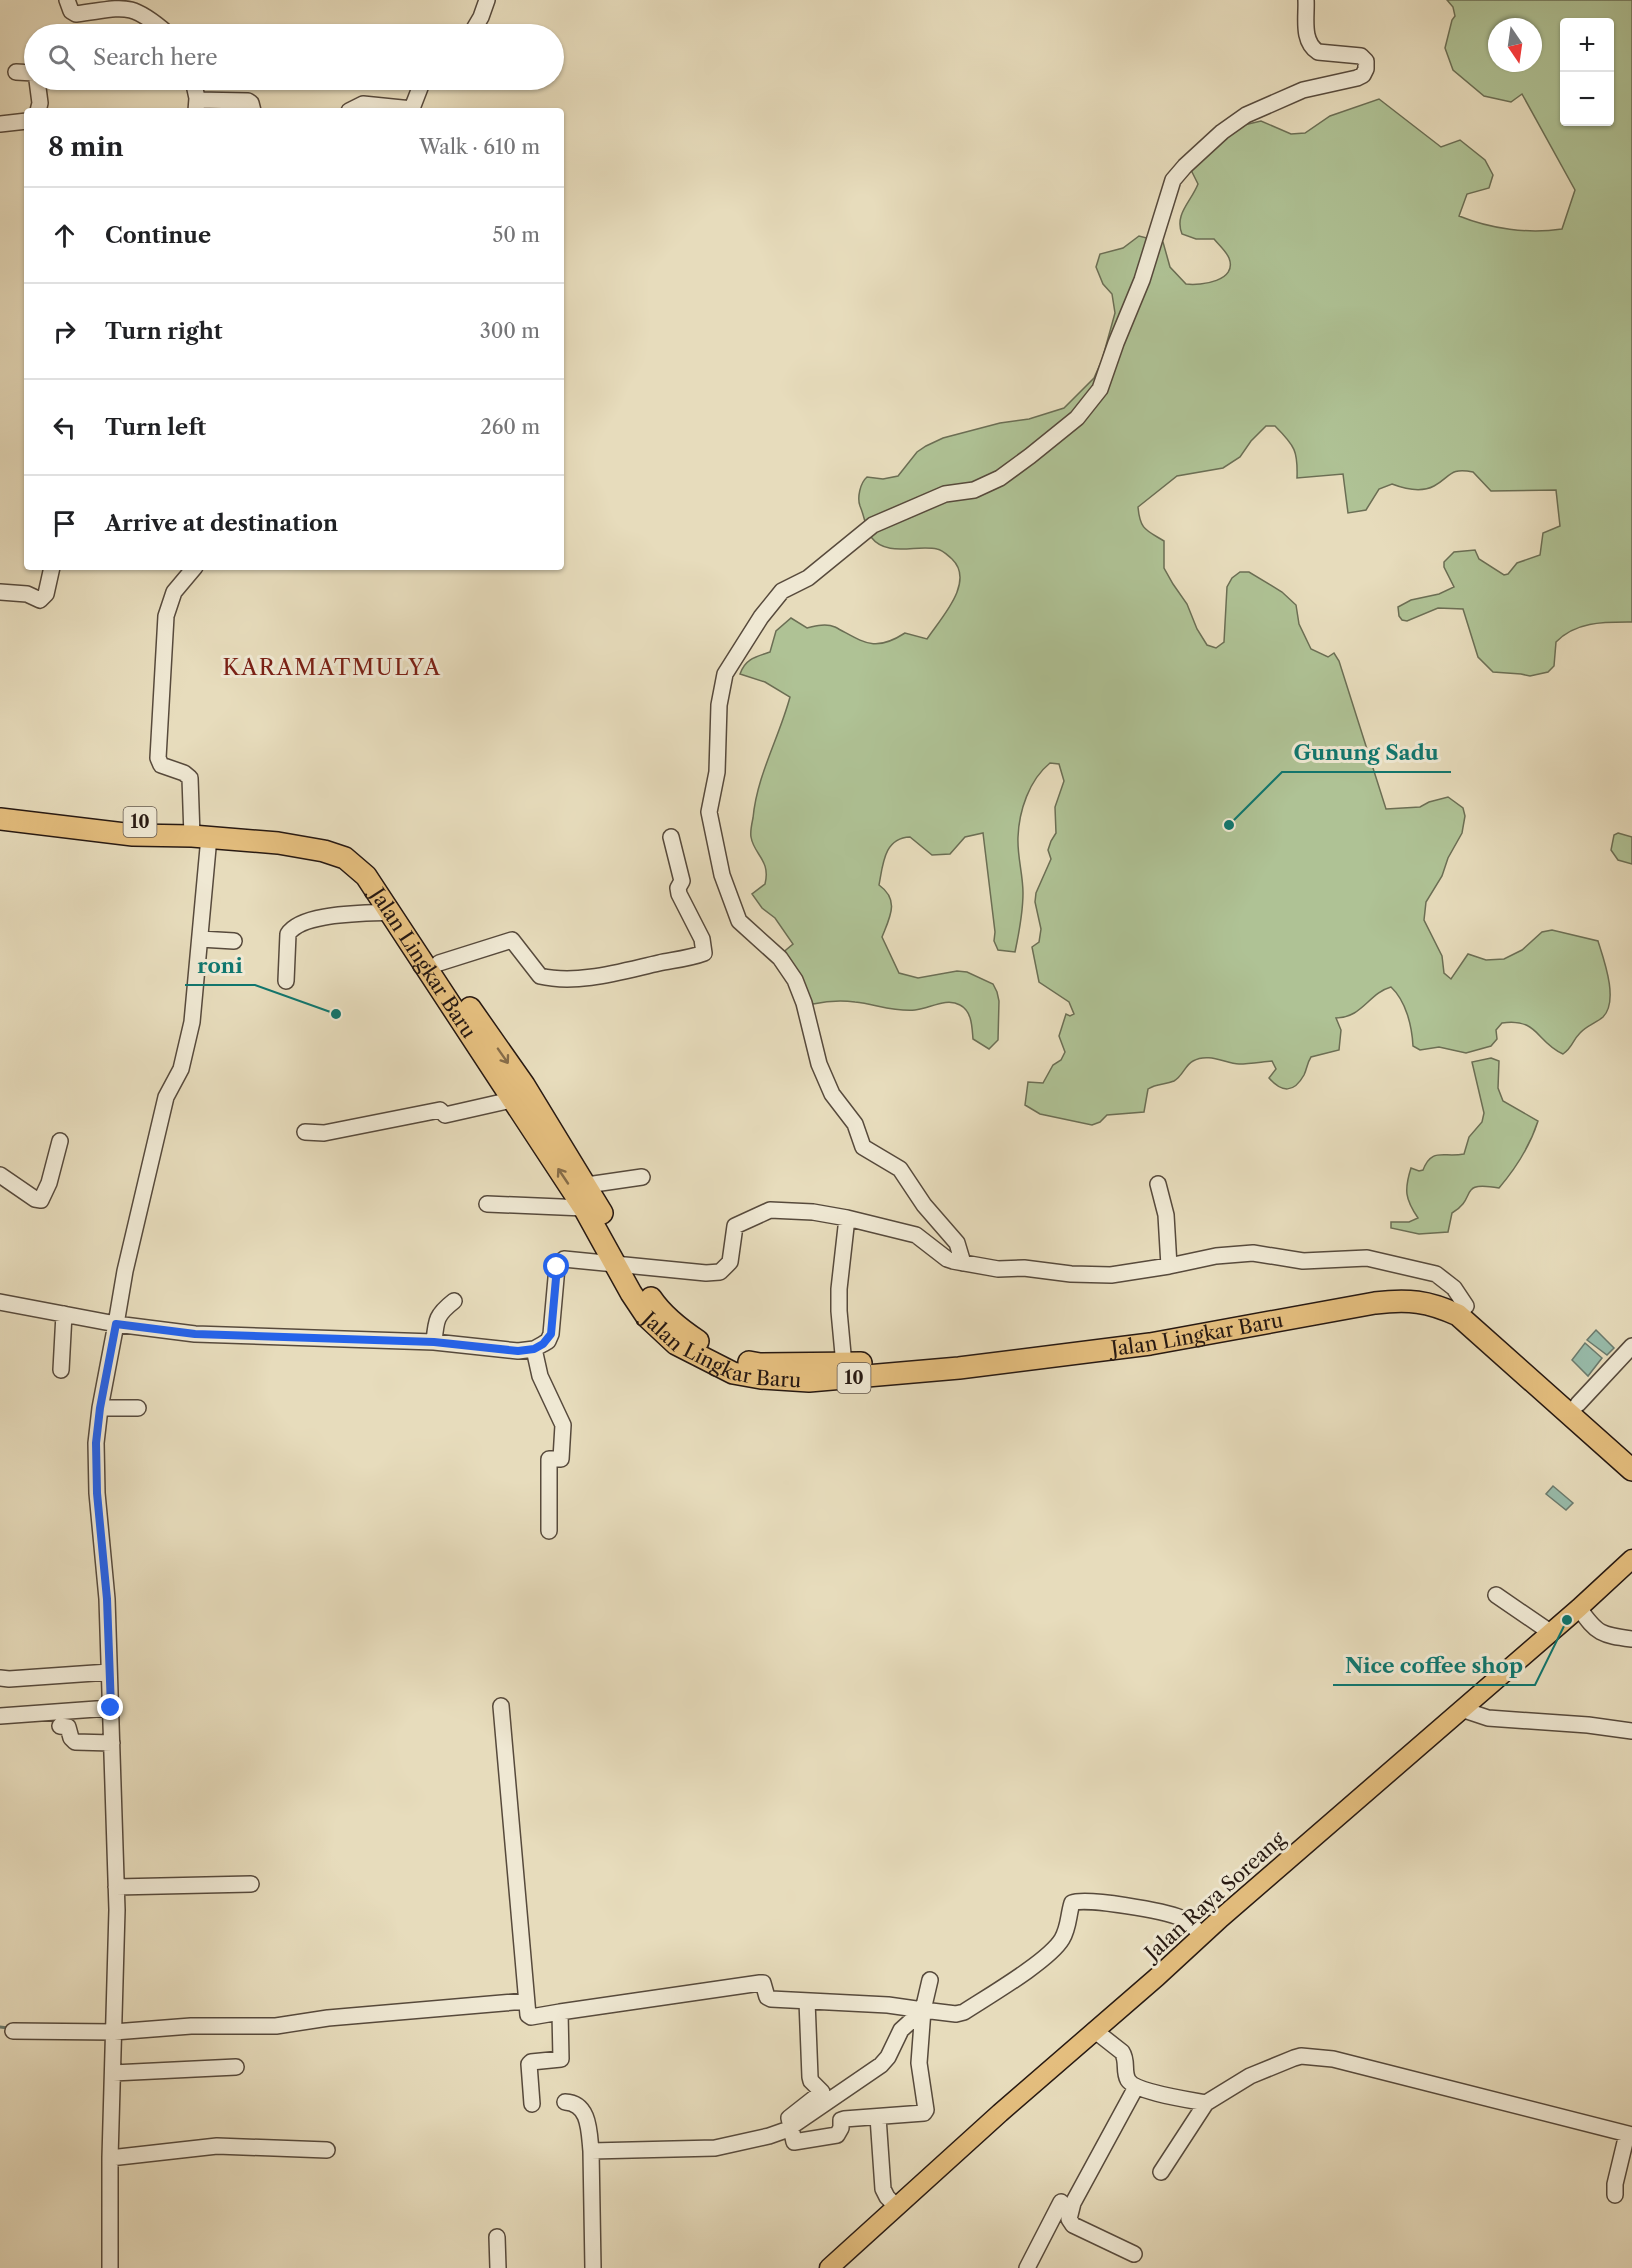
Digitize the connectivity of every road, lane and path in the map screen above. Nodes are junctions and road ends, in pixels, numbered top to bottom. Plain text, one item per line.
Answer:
1 (67, 0) edge
2 (487, 0) edge
3 (1306, 0) edge
4 (157, 24) edge
5 (477, 24) edge
6 (16, 72) dead end
7 (24, 72) edge
8 (38, 90) edge
9 (195, 90) edge
10 (419, 90) edge
11 (197, 106) edge
12 (39, 108) edge
13 (252, 108) edge
14 (355, 108) edge
15 (396, 108) edge
16 (413, 108) edge
17 (24, 123) edge
18 (0, 124) edge
19 (51, 570) edge
20 (192, 570) edge
21 (0, 592) edge
22 (0, 806) edge
23 (0, 819) edge
24 (197, 832) junction
25 (670, 837) dead end
26 (390, 912) junction
27 (200, 939) junction
28 (234, 941) dead end
29 (439, 963) junction
30 (286, 981) dead end
31 (511, 1100) junction
32 (305, 1132) dead end
33 (60, 1141) dead end
34 (0, 1176) edge
35 (642, 1177) dead end
36 (1158, 1184) dead end
37 (586, 1185) junction
38 (487, 1204) dead end
39 (584, 1208) junction
40 (847, 1218) junction
41 (963, 1263) junction
42 (624, 1265) junction
43 (1169, 1266) junction
44 (454, 1301) dead end
45 (0, 1302) edge
46 (1466, 1306) junction
47 (63, 1314) junction
48 (116, 1324) junction
49 (434, 1342) junction
50 (1632, 1346) edge
51 (534, 1349) junction
52 (844, 1365) junction
53 (61, 1370) dead end
54 (1578, 1404) junction
55 (100, 1408) junction
56 (138, 1408) dead end
57 (1632, 1451) edge
58 (1632, 1470) edge
59 (549, 1531) dead end
60 (1632, 1559) edge
61 (1496, 1595) dead end
62 (1580, 1608) junction
63 (1550, 1632) junction
64 (1632, 1639) edge
65 (109, 1672) junction
66 (0, 1678) edge
67 (501, 1706) dead end
68 (111, 1708) junction
69 (1461, 1709) junction
70 (0, 1716) edge
71 (60, 1726) dead end
72 (1632, 1731) edge
73 (112, 1743) junction
74 (251, 1884) dead end
75 (116, 1887) junction
76 (1203, 1935) junction
77 (930, 1980) dead end
78 (526, 2001) junction
79 (807, 2001) junction
80 (560, 2012) junction
81 (923, 2015) junction
82 (1094, 2030) junction
83 (13, 2031) dead end
84 (114, 2032) junction
85 (236, 2067) dead end
86 (113, 2073) junction
87 (1136, 2087) junction
88 (565, 2102) dead end
89 (1206, 2103) junction
90 (532, 2104) dead end
91 (878, 2117) junction
92 (790, 2124) junction
93 (1629, 2134) edge
94 (327, 2150) dead end
95 (591, 2151) junction
96 (110, 2158) junction
97 (1161, 2172) dead end
98 (1616, 2195) dead end
99 (1061, 2202) dead end
100 (896, 2206) junction
101 (497, 2236) dead end
102 (1134, 2254) dead end
103 (832, 2267) edge
104 (110, 2268) edge
105 (498, 2268) edge
106 (593, 2268) edge
107 (1027, 2268) edge

1 - 4 street
2 - 5 street
3 - 41 street
6 - 7 street
8 - 12 street
9 - 11 street
10 - 16 street
11 - 13 street
14 - 15 street
17 - 18 street
19 - 21 street
20 - 24 street
22 - 24 highway, Jalan Lingkar Baru / 10
23 - 24 highway, Jalan Lingkar Baru / 10
24 - 26 highway, Jalan Lingkar Baru / 10
24 - 27 street
24 - 29 highway, Jalan Lingkar Baru / 10
25 - 29 street
26 - 30 street
26 - 31 highway, Jalan Lingkar Baru / 10
27 - 28 street
27 - 48 street
29 -> 37 highway, Jalan Lingkar Baru / 10
31 - 32 street
39 -> 31 highway, Jalan Lingkar Baru / 10
33 - 34 street
35 - 37 street
36 - 43 street
37 - 42 highway, Jalan Lingkar Baru / 10
38 - 39 street
39 - 42 highway, Jalan Lingkar Baru / 10
40 - 41 street
40 - 42 street
40 - 52 street
41 - 43 street
42 - 51 street
42 - 52 highway, Jalan Lingkar Baru / 10
42 - 58 highway, Jalan Lingkar Baru / 10
43 - 46 street
44 - 49 street
45 - 47 street
46 - 52 highway, Jalan Lingkar Baru / 10
46 - 54 highway, Jalan Lingkar Baru / 10
47 - 48 street
47 - 53 street
48 - 49 street
48 - 55 street
49 - 51 street
50 - 54 street
51 - 59 street
54 - 57 highway, Jalan Lingkar Baru / 10
55 - 56 street
55 - 65 street
60 - 62 main road, Jalan Raya Soreang
61 - 63 street
62 - 63 main road, Jalan Raya Soreang
62 - 64 street
63 - 69 main road, Jalan Raya Soreang
65 - 66 street
65 - 68 street
67 - 78 street
68 - 70 street
68 - 73 street
69 - 72 street
69 - 76 main road, Jalan Raya Soreang
71 - 73 street
73 - 75 street
74 - 75 street
75 - 84 street
76 - 81 street
76 - 82 main road, Jalan Raya Soreang
77 - 81 street
78 - 80 street
78 - 84 street
79 - 80 street
79 - 81 street
79 - 92 street
80 - 90 street
81 - 91 street
81 - 92 street
82 - 87 street
82 - 100 main road, Jalan Raya Soreang
83 - 84 street
84 - 86 street
85 - 86 street
86 - 96 street
87 - 89 street
87 - 102 street
88 - 95 street
89 - 93 street
89 - 97 street
91 - 92 street
91 - 100 street
92 - 95 street
93 - 98 street
94 - 96 street
95 - 106 street
96 - 104 street
99 - 107 street
100 - 103 main road, Jalan Raya Soreang
101 - 105 street

